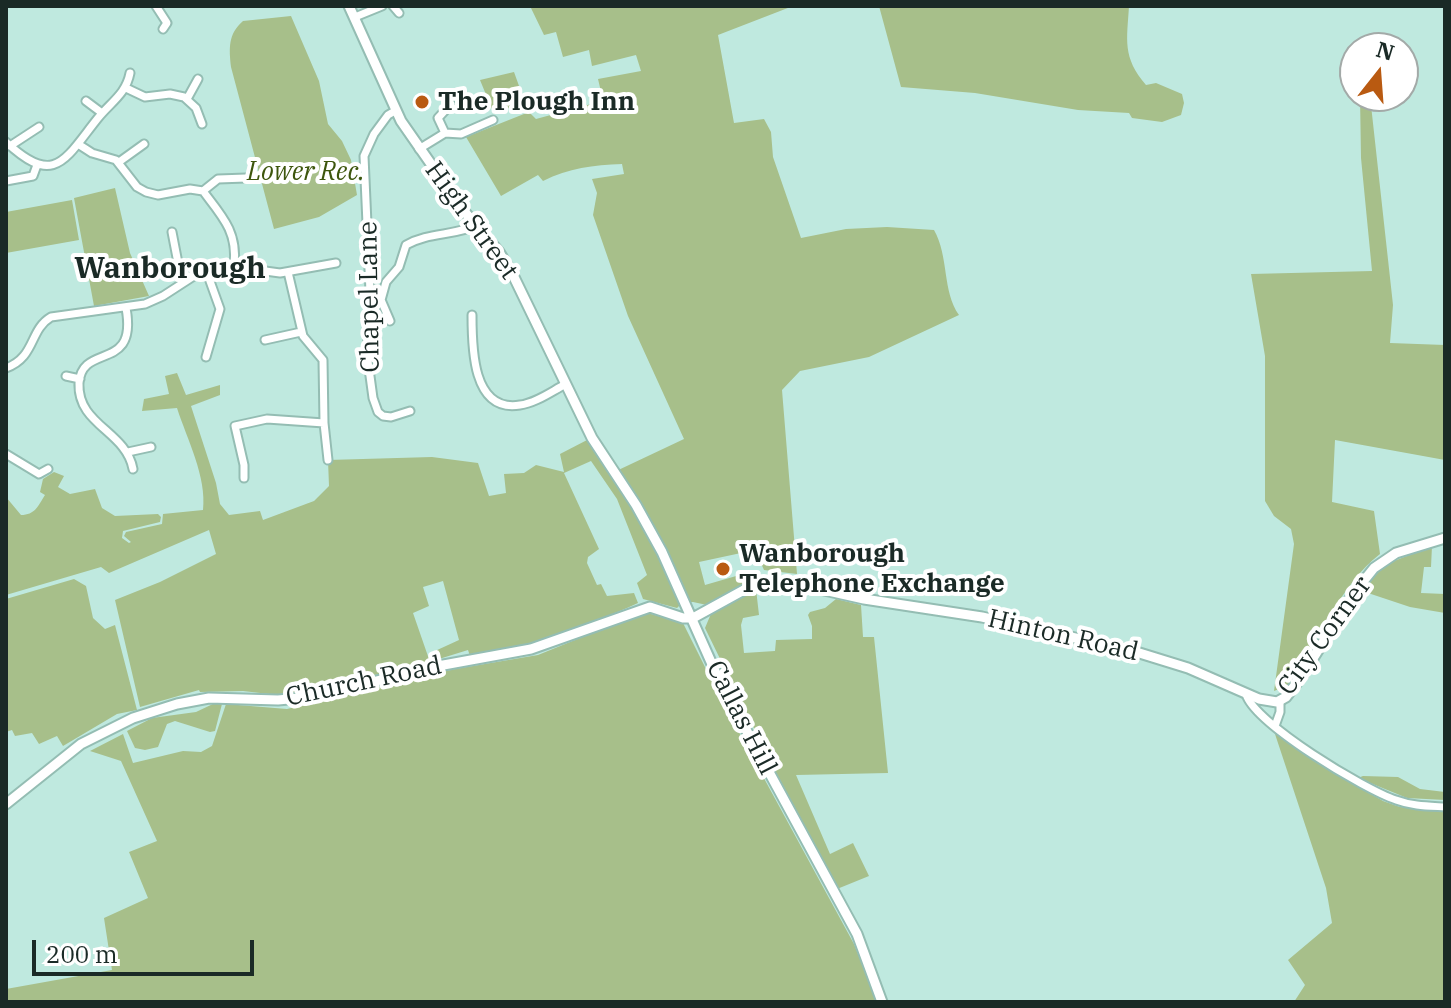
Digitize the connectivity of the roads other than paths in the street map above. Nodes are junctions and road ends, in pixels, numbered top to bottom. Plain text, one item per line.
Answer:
1 (156, 6) edge
2 (349, 6) edge
3 (382, 6) edge
4 (393, 6) edge
5 (399, 13) dead end
6 (355, 17) junction
7 (163, 29) dead end
8 (130, 73) dead end
9 (198, 79) dead end
10 (126, 88) junction
11 (187, 99) junction
12 (86, 101) dead end
13 (451, 104) dead end
14 (395, 111) junction
15 (102, 113) junction
16 (493, 120) dead end
17 (202, 124) dead end
18 (39, 127) dead end
19 (445, 133) junction
20 (8, 144) edge
21 (78, 144) junction
22 (144, 144) dead end
23 (419, 149) junction
24 (119, 162) junction
25 (37, 165) junction
26 (246, 178) dead end
27 (6, 181) edge
28 (203, 191) junction
29 (477, 225) junction
30 (170, 238) dead end
31 (325, 255) dead end
32 (234, 265) junction
33 (206, 270) junction
34 (288, 272) junction
35 (187, 280) junction
36 (126, 308) junction
37 (472, 315) dead end
38 (390, 321) dead end
39 (301, 332) junction
40 (265, 340) dead end
41 (206, 357) dead end
42 (6, 368) edge
43 (66, 376) dead end
44 (80, 382) junction
45 (566, 384) junction
46 (410, 411) dead end
47 (324, 423) junction
48 (592, 438) joint
49 (151, 447) dead end
50 (128, 452) junction
51 (6, 454) edge
52 (328, 460) dead end
53 (48, 469) dead end
54 (133, 469) dead end
55 (39, 474) junction
56 (244, 478) dead end
57 (36, 485) dead end
58 (1445, 538) edge
59 (686, 602) junction
60 (709, 609) junction
61 (693, 618) junction
62 (1246, 694) junction
63 (1280, 701) junction
64 (1275, 726) junction
65 (6, 804) edge
66 (1445, 807) edge
67 (882, 1002) edge

1 - 7 street
2 - 6 street, High Street
3 - 6 street
4 - 5 street
6 - 14 street, High Street
8 - 10 street
9 - 11 street
10 - 11 street
10 - 15 street
11 - 17 street
12 - 15 street
13 - 19 street
14 - 23 street, High Street
14 - 46 street, Chapel Lane
15 - 21 street
16 - 19 street
18 - 20 street
19 - 23 street
20 - 25 street
21 - 24 street
21 - 25 street
22 - 24 street
23 - 29 street, High Street
24 - 28 street
25 - 27 street
26 - 28 street
28 - 32 street
29 - 38 street
29 - 45 street, High Street
30 - 35 street
31 - 34 street
32 - 33 street
32 - 34 street
33 - 35 street
33 - 41 street
34 - 39 street
35 - 36 street
36 - 42 street
36 - 44 street
37 - 45 street
39 - 40 street
39 - 47 street
43 - 44 street
44 - 50 street
45 - 48 street, High Street
47 - 52 street
47 - 56 street
48 - 59 street, Callas Hill
49 - 50 street
50 - 54 street
51 - 55 street
53 - 55 street
55 - 57 street
58 - 63 street, City Corner
59 - 60 street
59 - 61 street, Callas Hill
60 - 61 street, Hinton Road
60 - 62 street, Hinton Road
61 - 65 street, Church Road
61 - 67 street, Callas Hill
62 - 63 street, City Corner
62 - 64 street
63 - 64 street
64 - 66 street

